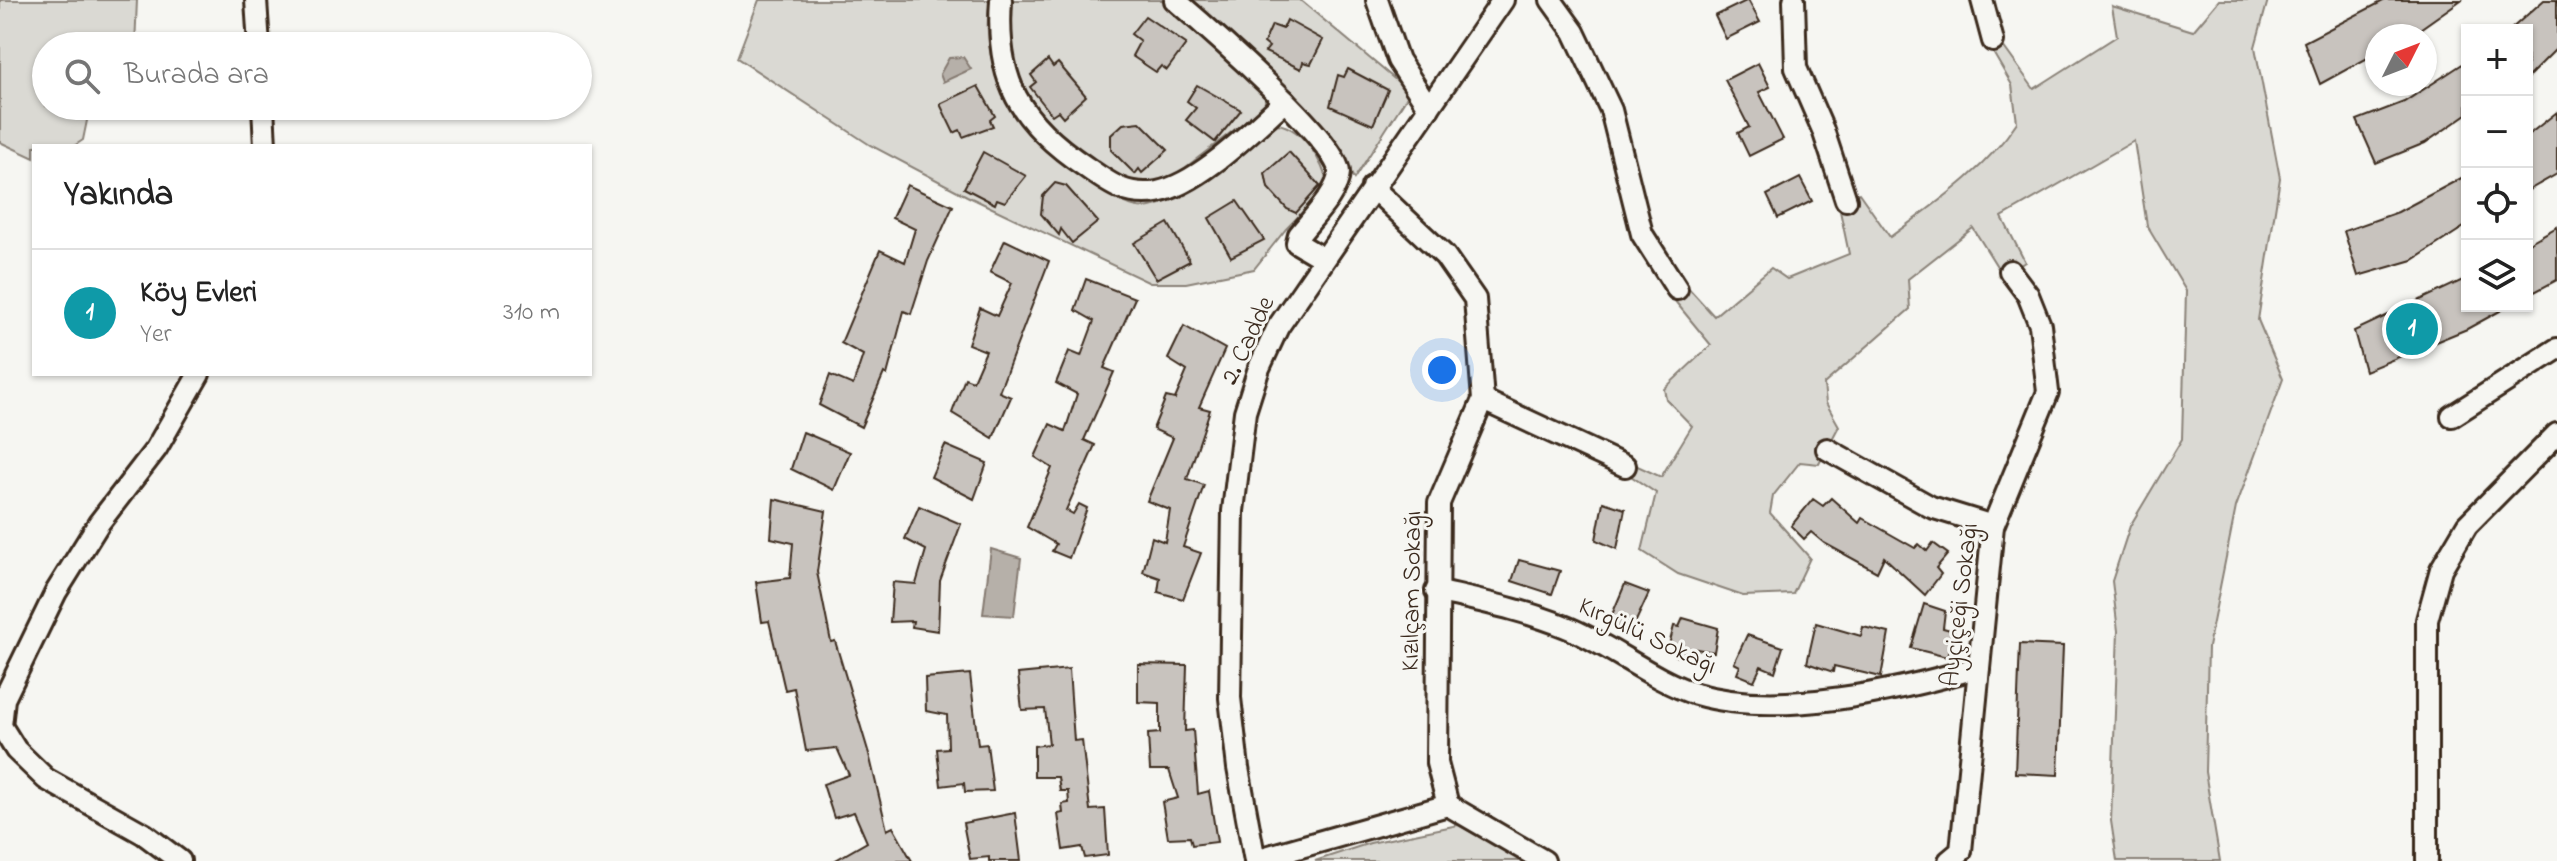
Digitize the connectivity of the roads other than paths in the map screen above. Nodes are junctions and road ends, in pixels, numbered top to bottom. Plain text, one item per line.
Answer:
1 (256, 0) edge
2 (1001, 0) edge
3 (1175, 0) edge
4 (1377, 0) edge
5 (1503, 0) edge
6 (1551, 0) edge
7 (1794, 0) edge
8 (1982, 0) edge
9 (258, 32) edge
10 (1993, 41) dead end
11 (1285, 101) junction
12 (1429, 108) junction
13 (264, 120) edge
14 (265, 144) edge
15 (1372, 187) junction
16 (1846, 200) dead end
17 (1324, 259) junction
18 (2010, 271) dead end
19 (1677, 289) dead end
20 (2557, 349) edge
21 (198, 376) edge
22 (1483, 400) junction
23 (2452, 416) dead end
24 (2557, 434) edge
25 (1827, 449) dead end
26 (1625, 466) dead end
27 (1993, 526) junction
28 (1436, 591) junction
29 (1979, 667) junction
30 (1448, 805) junction
31 (1255, 860) edge
32 (180, 861) edge
33 (1544, 861) edge
34 (1949, 861) edge
35 (2427, 861) edge

1 - 9 street
2 - 11 street
3 - 11 street
4 - 12 street
5 - 12 street, 2. Cadde
6 - 19 street
7 - 16 street
8 - 10 street
11 - 17 street
12 - 15 street, 2. Cadde
13 - 14 street
15 - 17 street, 2. Cadde
15 - 22 street, Kızılçam Sokağı
17 - 31 street, 2. Cadde
18 - 27 street, Ayçiçeği Sokağı
20 - 23 street
21 - 32 street
22 - 26 street
22 - 28 street, Kızılçam Sokağı
24 - 35 street
25 - 27 street
27 - 29 street, Ayçiçeği Sokağı
28 - 29 street, Kırgülü Sokağı
28 - 30 street, Kızılçam Sokağı
29 - 34 street, Ayçiçeği Sokağı
30 - 31 street
30 - 33 street

